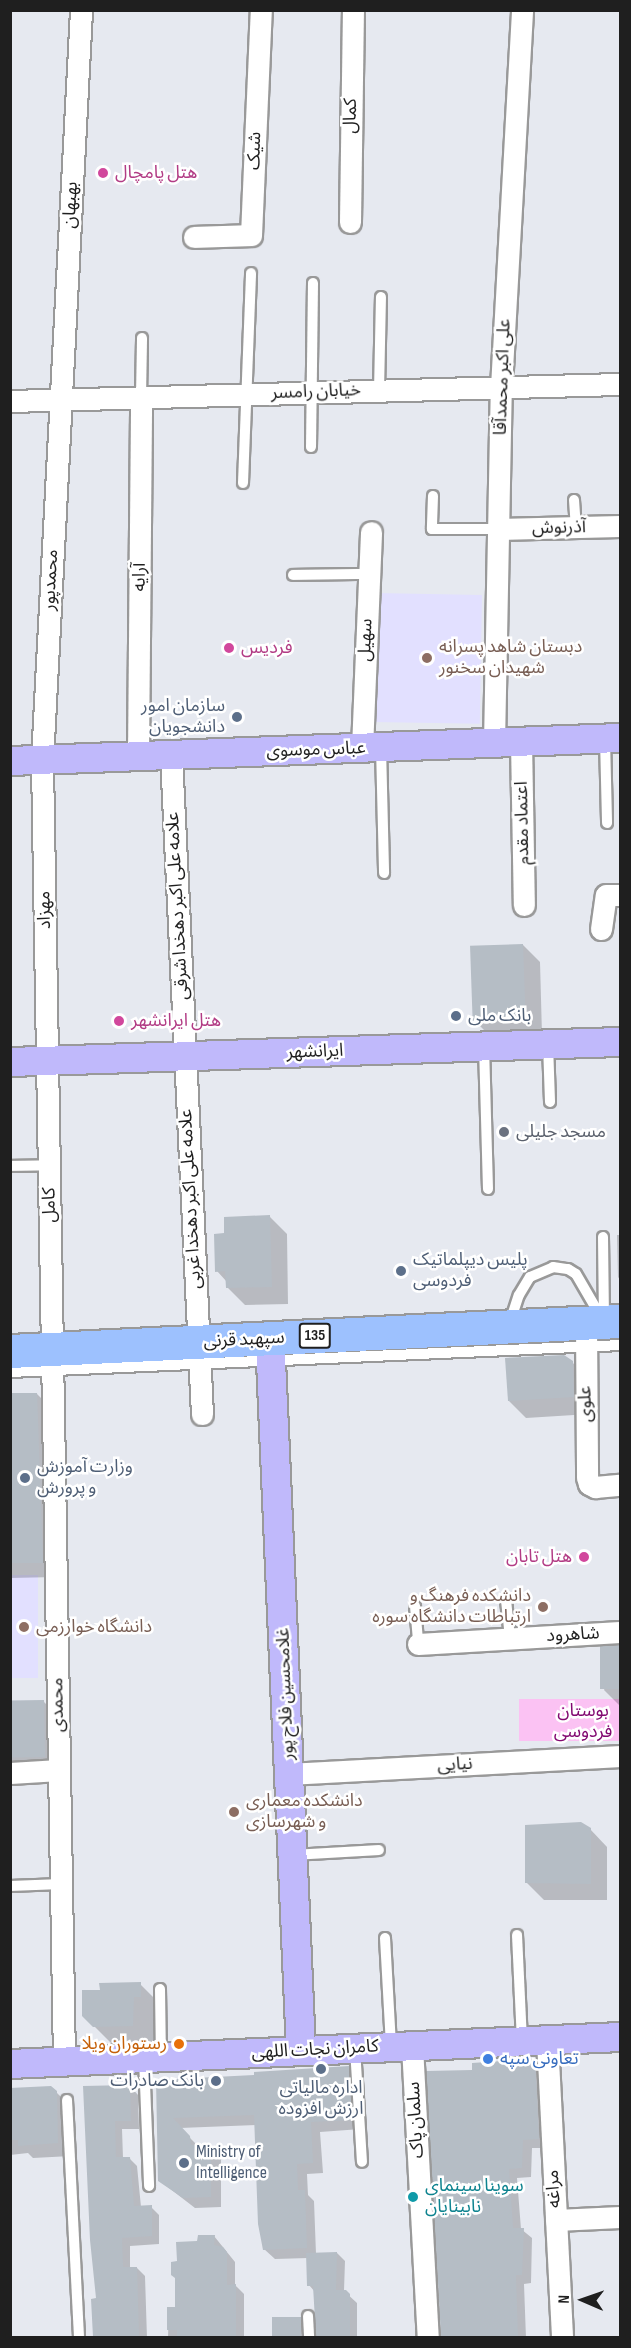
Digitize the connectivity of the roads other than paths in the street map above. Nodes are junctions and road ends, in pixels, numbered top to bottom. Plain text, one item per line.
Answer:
1 (81, 10) edge
2 (261, 10) edge
3 (353, 10) edge
4 (522, 10) edge
5 (350, 222) dead end
6 (194, 237) dead end
7 (252, 273) dead end
8 (313, 283) dead end
9 (381, 297) dead end
10 (142, 338) dead end
11 (621, 384) edge
12 (501, 387) junction
13 (379, 391) junction
14 (311, 392) junction
15 (246, 394) junction
16 (141, 397) junction
17 (61, 399) junction
18 (10, 401) edge
19 (311, 447) dead end
20 (243, 483) dead end
21 (433, 496) dead end
22 (574, 500) dead end
23 (621, 526) edge
24 (576, 527) junction
25 (498, 529) junction
26 (371, 532) dead end
27 (369, 574) junction
28 (293, 575) dead end
29 (613, 739) edge
30 (508, 742) junction
31 (372, 748) junction
32 (171, 755) junction
33 (138, 756) junction
34 (42, 760) junction
35 (10, 761) edge
36 (607, 822) dead end
37 (384, 873) dead end
38 (621, 895) edge
39 (524, 905) dead end
40 (602, 929) dead end
41 (621, 1042) edge
42 (548, 1044) junction
43 (484, 1046) junction
44 (184, 1056) junction
45 (47, 1061) junction
46 (10, 1062) edge
47 (550, 1102) dead end
48 (49, 1165) junction
49 (10, 1166) edge
50 (489, 1189) dead end
51 (603, 1237) dead end
52 (509, 1327) junction
53 (603, 1332) edge
54 (271, 1349) junction
55 (10, 1351) edge
56 (198, 1353) junction
57 (52, 1360) junction
58 (10, 1372) edge
59 (202, 1414) dead end
60 (621, 1485) edge
61 (506, 1600) dead end
62 (415, 1606) dead end
63 (621, 1632) edge
64 (510, 1639) junction
65 (418, 1644) joint
66 (621, 1756) edge
67 (59, 1770) junction
68 (10, 1773) edge
69 (289, 1774) junction
70 (379, 1850) dead end
71 (293, 1855) junction
72 (61, 1884) junction
73 (10, 1886) edge
74 (517, 1935) dead end
75 (385, 1938) dead end
76 (160, 1989) dead end
77 (621, 2037) edge
78 (535, 2040) junction
79 (402, 2046) junction
80 (355, 2048) junction
81 (301, 2051) junction
82 (153, 2058) junction
83 (64, 2061) junction
84 (10, 2064) edge
85 (66, 2100) dead end
86 (362, 2162) dead end
87 (149, 2186) dead end
88 (621, 2217) edge
89 (556, 2220) junction
90 (308, 2316) dead end
91 (80, 2337) edge
92 (309, 2337) edge
93 (428, 2337) edge
94 (562, 2337) edge

1 - 17 street, بهبهان
2 - 6 street, شیک
3 - 5 street, کمال
4 - 12 street, علی اکبر محمدآقا
7 - 15 lane
8 - 14 lane
9 - 13 lane
10 - 16 lane
11 - 12 street, خیابان رامسر
12 - 13 street, خیابان رامسر
12 - 25 street, علی اکبر محمدآقا
13 - 14 street, خیابان رامسر
14 - 15 street, خیابان رامسر
14 - 19 lane
15 - 16 street, خیابان رامسر
15 - 20 lane
16 - 17 street, خیابان رامسر
16 - 33 street, آرایه
17 - 18 street, خیابان رامسر
17 - 34 street, محمدپور
21 - 25 lane
22 - 24 lane
23 - 24 street, آذرنوش
24 - 25 street, آذرنوش
25 - 30 street, علی اکبر محمدآقا
26 - 27 street, سهیل
27 - 28 lane
27 - 31 street, سهیل
29 - 30 street, عباس موسوی
29 - 36 lane
30 - 31 street, عباس موسوی
30 - 39 street, اعتماد مقدم
31 - 32 street, عباس موسوی
31 - 37 lane
32 - 33 street, عباس موسوی
32 - 44 street, علامه علی اکبر دهخدا شرقی
33 - 34 street, عباس موسوی
34 - 35 street, عباس موسوی
34 - 45 street, مهزاد
38 - 40 street
41 - 42 street, ایرانشهر
42 - 43 street, ایرانشهر
42 - 47 lane
43 - 44 street, ایرانشهر
43 - 50 lane
44 - 45 street, ایرانشهر
44 - 56 street, علامه علی اکبر دهخدا غربی
45 - 46 street, ایرانشهر
45 - 48 street, کامل
48 - 49 lane
48 - 57 street, کامل
51 - 53 lane
52 - 53 main road, سپهبد قرنی / 135
52 - 53 lane
52 - 54 main road, سپهبد قرنی / 135
53 - 54 lane
53 - 60 street, علوی
54 - 56 main road, سپهبد قرنی / 135
54 - 69 street, غلامحسین فلاح‌ پور
55 - 57 main road, سپهبد قرنی / 135
56 - 57 main road, سپهبد قرنی / 135
56 - 59 street, علامه علی اکبر دهخدا غربی
57 - 58 lane
57 - 67 street, محمدی
61 - 64 lane
62 - 65 lane
63 - 64 street, شاهرود
64 - 65 street, شاهرود
66 - 69 street, نیایی
67 - 68 street
67 - 72 street, محمدی
69 - 71 street, غلامحسین فلاح‌ پور
70 - 71 lane
71 - 81 street, غلامحسین فلاح‌ پور
72 - 73 lane
72 - 83 street, محمدی
74 - 78 lane
75 - 79 lane
76 - 82 lane
77 - 78 street, کامران نجات اللهی
78 - 79 street, کامران نجات اللهی
78 - 89 street, مراغه
79 - 80 street, کامران نجات اللهی
79 - 93 street, سلمان پاک
80 - 81 street, کامران نجات اللهی
80 - 86 lane
81 - 82 street, کامران نجات اللهی
82 - 83 street, کامران نجات اللهی
82 - 87 lane
83 - 84 street, کامران نجات اللهی
85 - 91 lane
88 - 89 street
89 - 94 street, مراغه
90 - 92 lane

